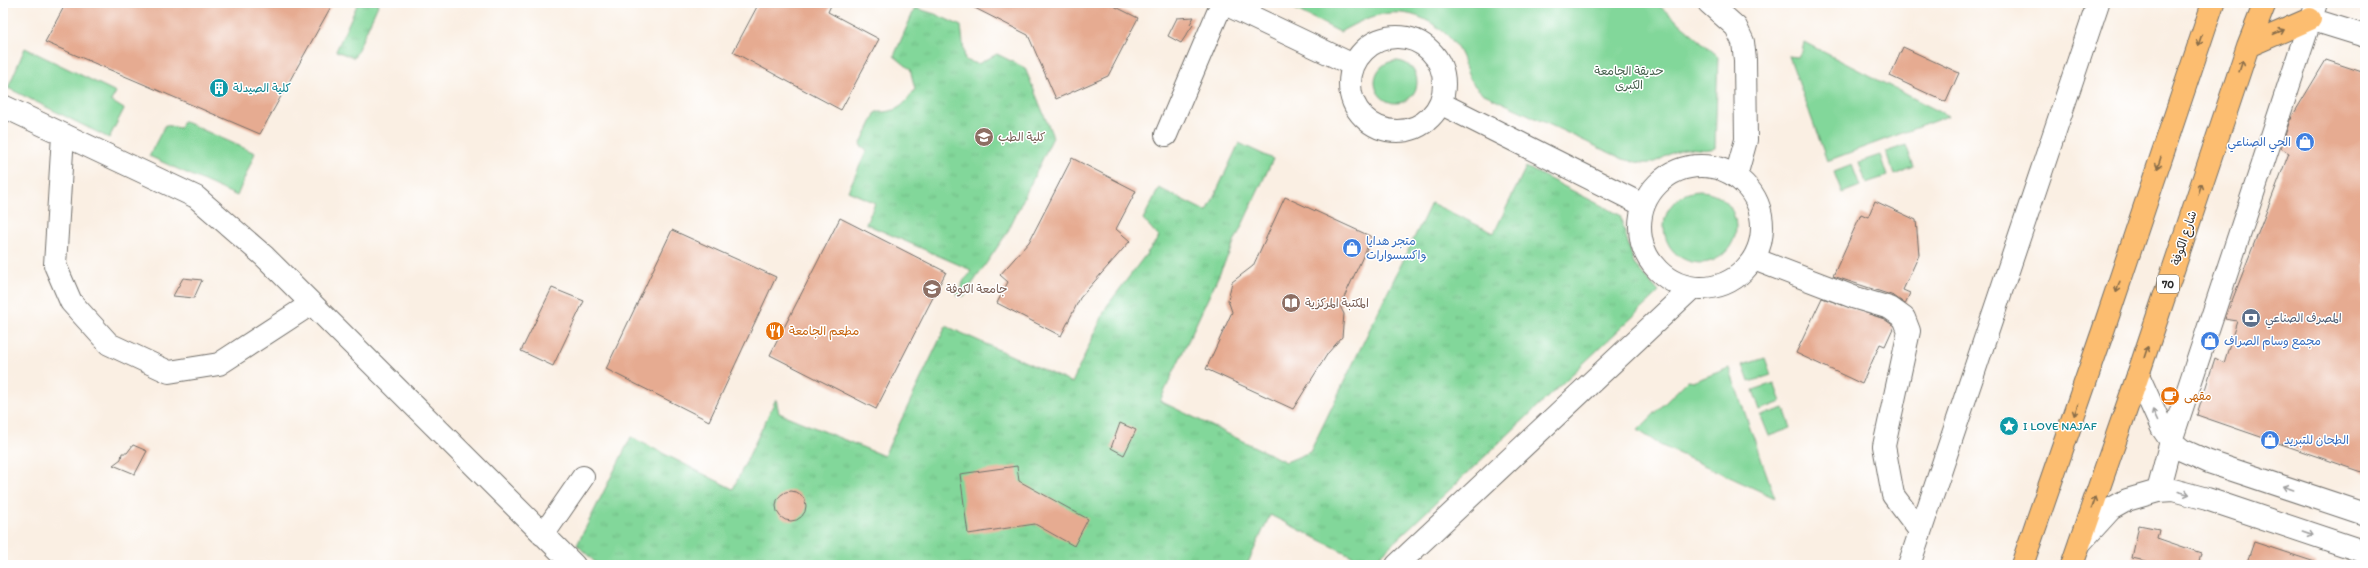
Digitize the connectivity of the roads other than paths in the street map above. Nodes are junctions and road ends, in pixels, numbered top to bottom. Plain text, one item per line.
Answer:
1 (1222, 3) edge
2 (1710, 3) edge
3 (2098, 3) edge
4 (2212, 3) edge
5 (2265, 3) edge
6 (2313, 11) edge
7 (2365, 36) edge
8 (2248, 46) junction
9 (1354, 65) junction
10 (1440, 103) junction
11 (3, 106) edge
12 (63, 135) junction
13 (1166, 135) dead end
14 (1736, 176) junction
15 (1643, 205) junction
16 (1754, 259) junction
17 (1692, 288) junction
18 (311, 304) junction
19 (2138, 375) junction
20 (2171, 440) junction
21 (583, 477) dead end
22 (2158, 492) junction
23 (2365, 514) edge
24 (1920, 531) junction
25 (543, 535) junction
26 (2080, 543) junction
27 (2365, 552) edge
28 (574, 565) edge
29 (1397, 565) edge
30 (1909, 565) edge
31 (2022, 565) edge
32 (2072, 565) edge

1 - 9 street
1 - 13 street
2 - 14 street
3 - 24 street
4 -> 31 highway
5 - 8 highway, شارع الكوفة / 70
6 - 7 street
8 -> 6 highway
6 - 20 street
19 -> 8 highway, شارع الكوفة / 70
9 - 10 street
9 - 10 street
10 - 15 street
11 - 12 street
12 - 18 street
12 - 18 street
14 - 15 street
14 - 16 street
15 - 17 street
16 - 17 street
16 - 24 street
17 - 29 street
18 - 25 street
20 -> 19 street
26 -> 19 highway, شارع الكوفة / 70
20 - 22 street
23 -> 20 street
21 - 25 street
22 - 26 street
22 -> 27 street
24 - 30 street
25 - 28 street
26 - 32 highway, شارع الكوفة / 70

